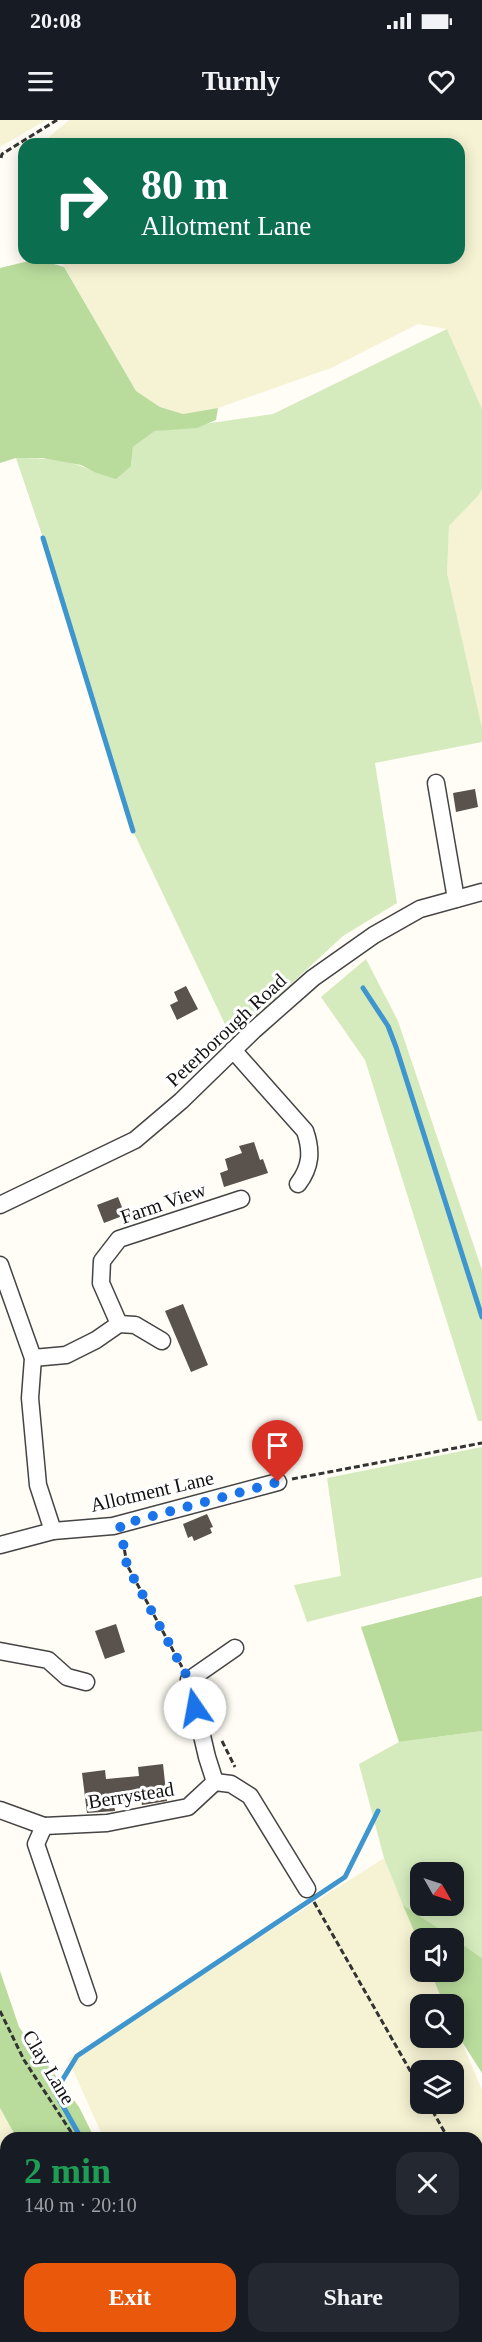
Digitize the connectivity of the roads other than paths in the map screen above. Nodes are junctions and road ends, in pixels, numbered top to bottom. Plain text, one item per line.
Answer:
1 (436, 783) dead end
2 (482, 892) edge
3 (456, 898) junction
4 (233, 1050) junction
5 (298, 1184) dead end
6 (241, 1199) dead end
7 (0, 1205) edge
8 (0, 1265) edge
9 (119, 1324) junction
10 (162, 1341) dead end
11 (33, 1358) junction
12 (278, 1482) road end
13 (53, 1531) junction
14 (0, 1545) edge
15 (235, 1648) dead end
16 (0, 1651) edge
17 (86, 1682) dead end
18 (215, 1782) junction
19 (0, 1810) edge
20 (44, 1826) junction
21 (307, 1889) dead end
22 (88, 1997) dead end

1 - 3 street
2 - 3 street, Peterborough Road
3 - 4 street, Peterborough Road
4 - 5 street
4 - 7 street, Peterborough Road
6 - 9 street, Farm View
8 - 11 street
9 - 10 street
9 - 11 street
11 - 13 street
12 - 13 street, Allotment Lane
13 - 14 street, Allotment Lane
15 - 18 street
16 - 17 street
18 - 20 street, Berrystead
18 - 21 street
19 - 20 street
20 - 22 street

